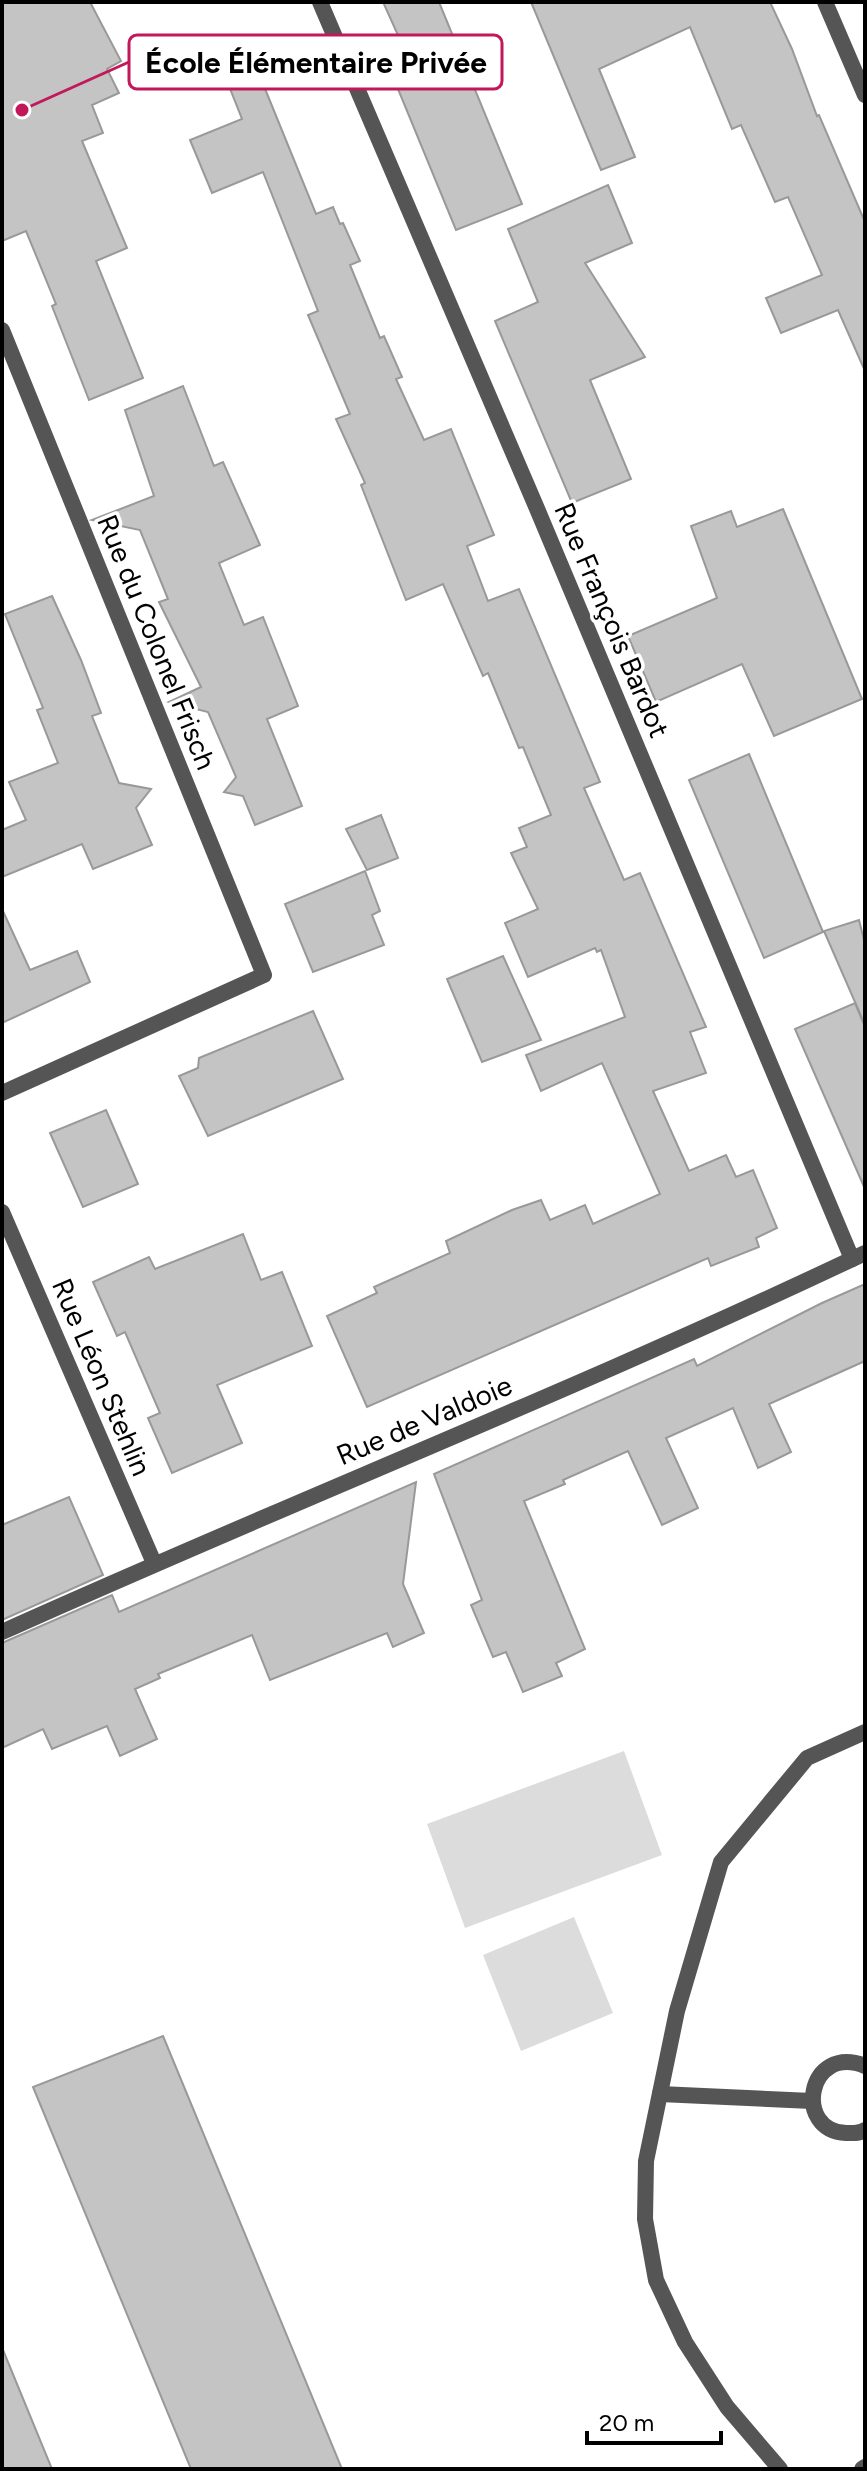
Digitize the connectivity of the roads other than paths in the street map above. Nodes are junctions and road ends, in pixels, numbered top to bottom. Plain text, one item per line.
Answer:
1 (320, 2) edge
2 (825, 2) edge
3 (865, 95) edge
4 (2, 330) edge
5 (2, 1093) edge
6 (2, 1212) edge
7 (858, 1256) edge
8 (154, 1563) junction
9 (2, 1632) edge
10 (865, 1732) edge
11 (865, 2066) edge
12 (660, 2094) junction
13 (812, 2101) junction
14 (865, 2130) edge
15 (780, 2469) edge

1 - 7 street, Rue François Bardot
2 - 3 street
4 - 5 street, Rue du Colonel Frisch
6 - 8 street, Rue Léon Stehlin
7 - 8 street, Rue de Valdoie
8 - 9 street, Rue de Valdoie
10 - 12 street
11 - 13 street
12 - 13 street
12 - 15 street
13 - 14 street

